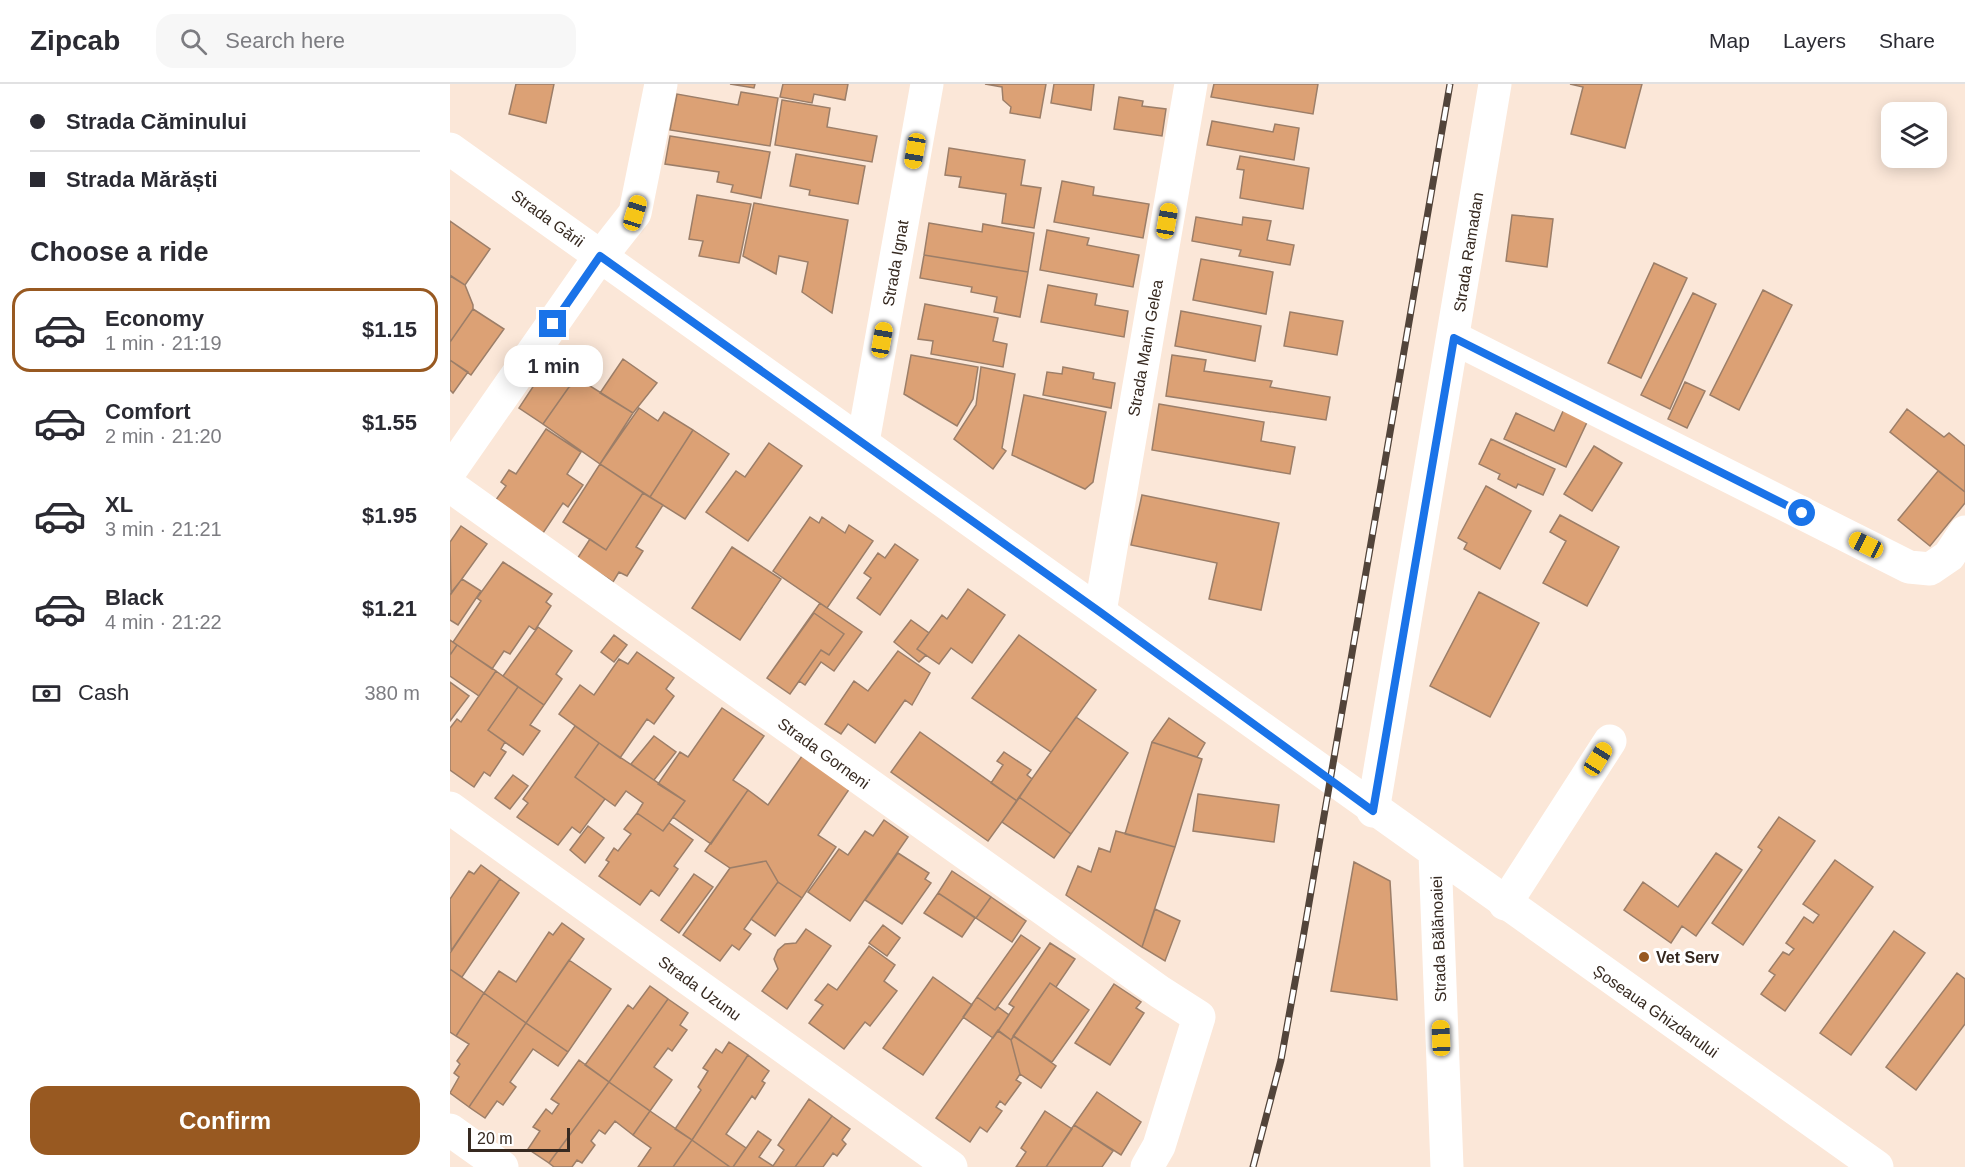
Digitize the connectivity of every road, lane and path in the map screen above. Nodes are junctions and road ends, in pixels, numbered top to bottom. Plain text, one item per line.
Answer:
1 (661, 84) edge
2 (927, 84) edge
3 (1191, 84) edge
4 (1495, 84) edge
5 (450, 148) edge
6 (600, 256) junction
7 (1454, 338) junction
8 (863, 442) junction
9 (450, 471) edge
10 (450, 486) edge
11 (1965, 532) edge
12 (1100, 612) junction
13 (1610, 741) dead end
14 (450, 808) edge
15 (1373, 811) junction
16 (1435, 854) junction
17 (1505, 904) junction
18 (450, 1130) edge
19 (502, 1167) edge
20 (951, 1167) edge
21 (1147, 1167) edge
22 (1447, 1167) edge
23 (1877, 1167) edge

1 - 6 street
2 - 8 street, Strada Ignat
3 - 12 street, Strada Marin Gelea
4 - 7 street, Strada Ramadan
5 - 6 street, Strada Gării
6 - 8 street, Strada Gării
6 - 9 street
7 - 11 street
7 - 15 street, Strada Ramadan
8 - 12 street, Strada Gării
10 - 21 street, Strada Gorneni
12 - 15 street, Strada Gării
13 - 17 street
14 - 20 street, Strada Uzunu
15 - 16 street, Strada Gării
16 - 17 street, Șoseaua Ghizdarului
16 - 22 street, Strada Bălănoaiei
17 - 23 street, Șoseaua Ghizdarului
18 - 19 street

